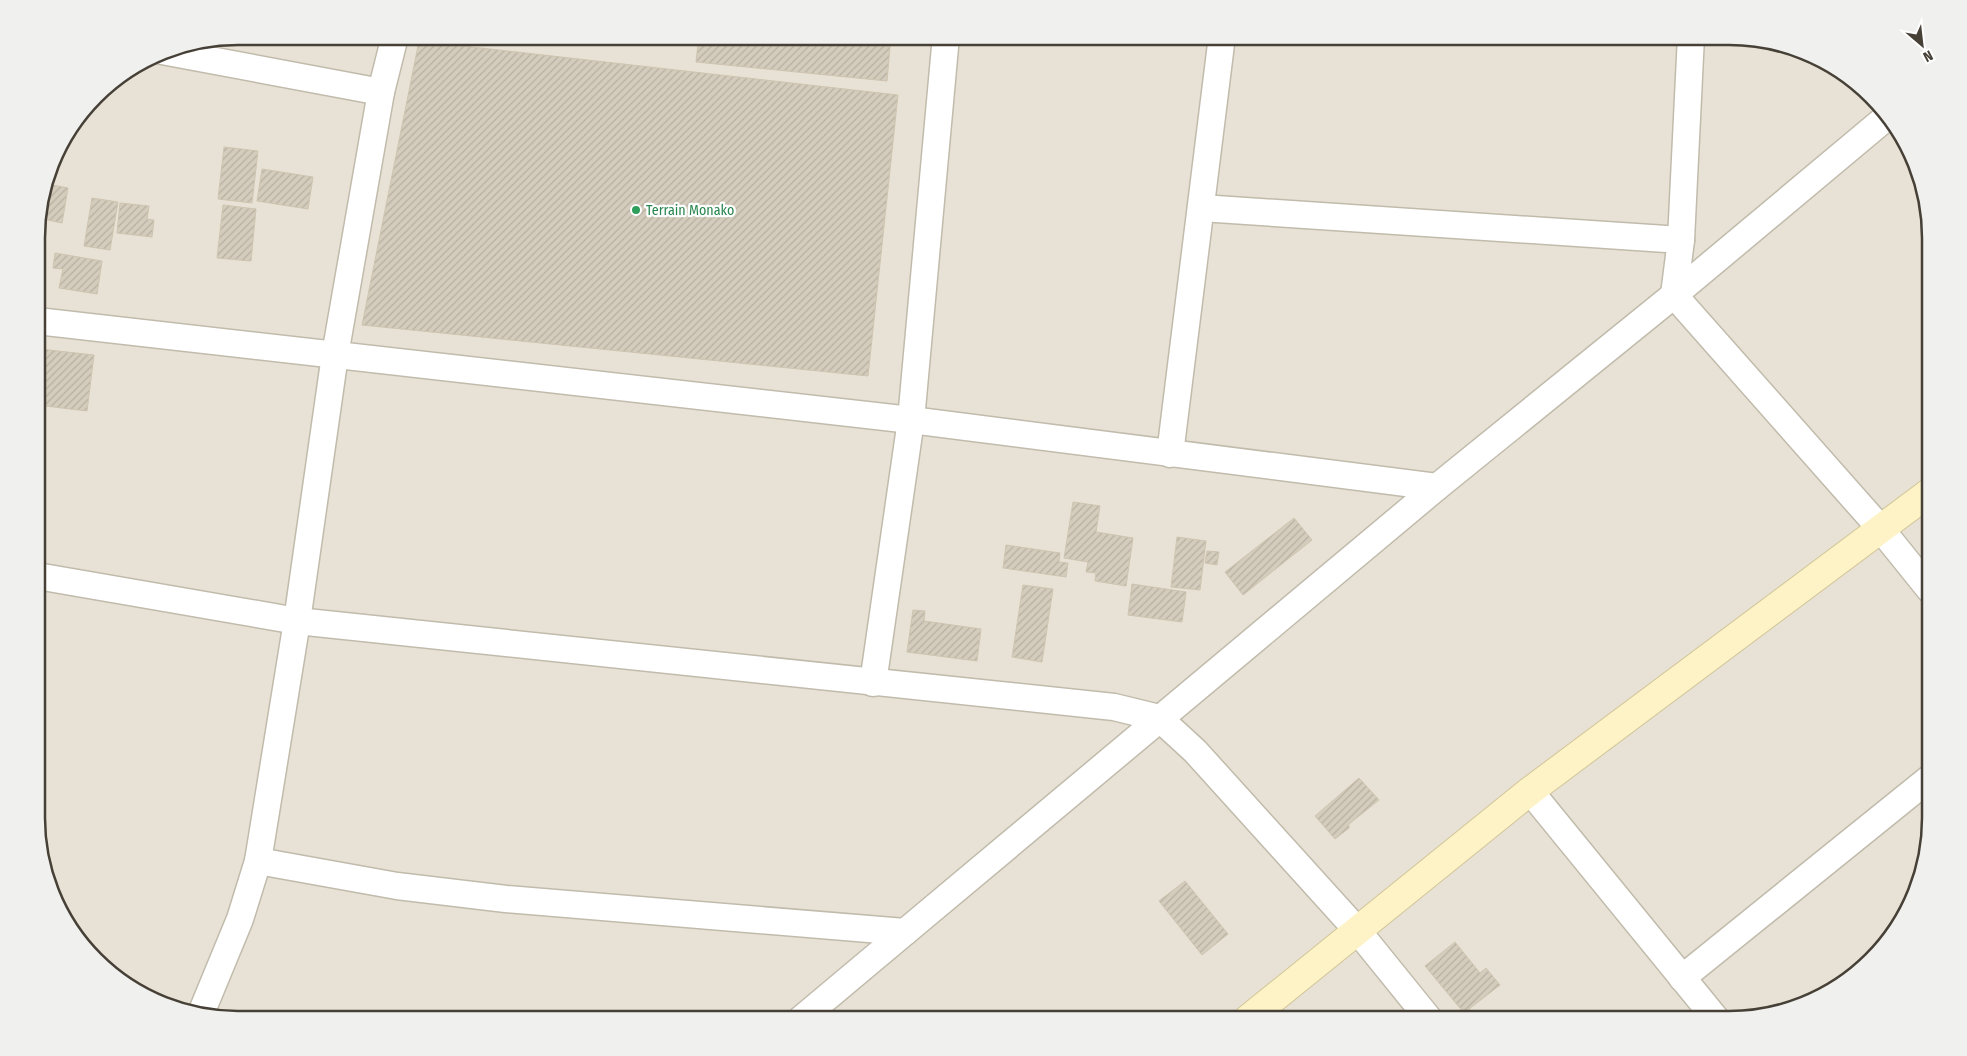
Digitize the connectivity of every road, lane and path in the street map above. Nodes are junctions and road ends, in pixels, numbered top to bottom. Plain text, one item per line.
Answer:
1 (393, 45) edge
2 (945, 45) edge
3 (1221, 45) edge
4 (1691, 45) edge
5 (181, 54) edge
6 (381, 92) junction
7 (1882, 121) edge
8 (1201, 208) junction
9 (1681, 240) junction
10 (1674, 295) junction
11 (45, 322) edge
12 (335, 355) junction
13 (910, 420) junction
14 (1170, 454) junction
15 (1437, 487) junction
16 (1922, 498) edge
17 (1880, 528) junction
18 (45, 577) edge
19 (1922, 580) edge
20 (297, 622) junction
21 (873, 683) junction
22 (1159, 718) junction
23 (1922, 784) edge
24 (1530, 792) junction
25 (258, 861) junction
26 (1357, 930) junction
27 (905, 932) junction
28 (1682, 978) junction
29 (203, 1007) edge
30 (811, 1011) edge
31 (1259, 1011) edge
32 (1423, 1011) edge
33 (1709, 1011) edge

1 - 6 street
2 - 13 street
3 - 8 street
4 - 9 street
5 - 6 street
6 - 12 street
7 - 10 street
8 - 9 street
8 - 14 street
9 - 10 street
10 - 15 street
10 - 17 street
11 - 12 street
12 - 13 street
12 - 20 street
13 - 14 street
13 - 21 street
14 - 15 street
15 - 22 street
16 - 17 street
17 - 19 street
17 - 24 street
18 - 20 street
20 - 21 street
20 - 25 street
21 - 22 street
22 - 26 street
22 - 27 street
23 - 28 street
24 - 26 street
24 - 28 street
25 - 27 street
25 - 29 street
26 - 31 street
26 - 32 street
27 - 30 street
28 - 33 street

